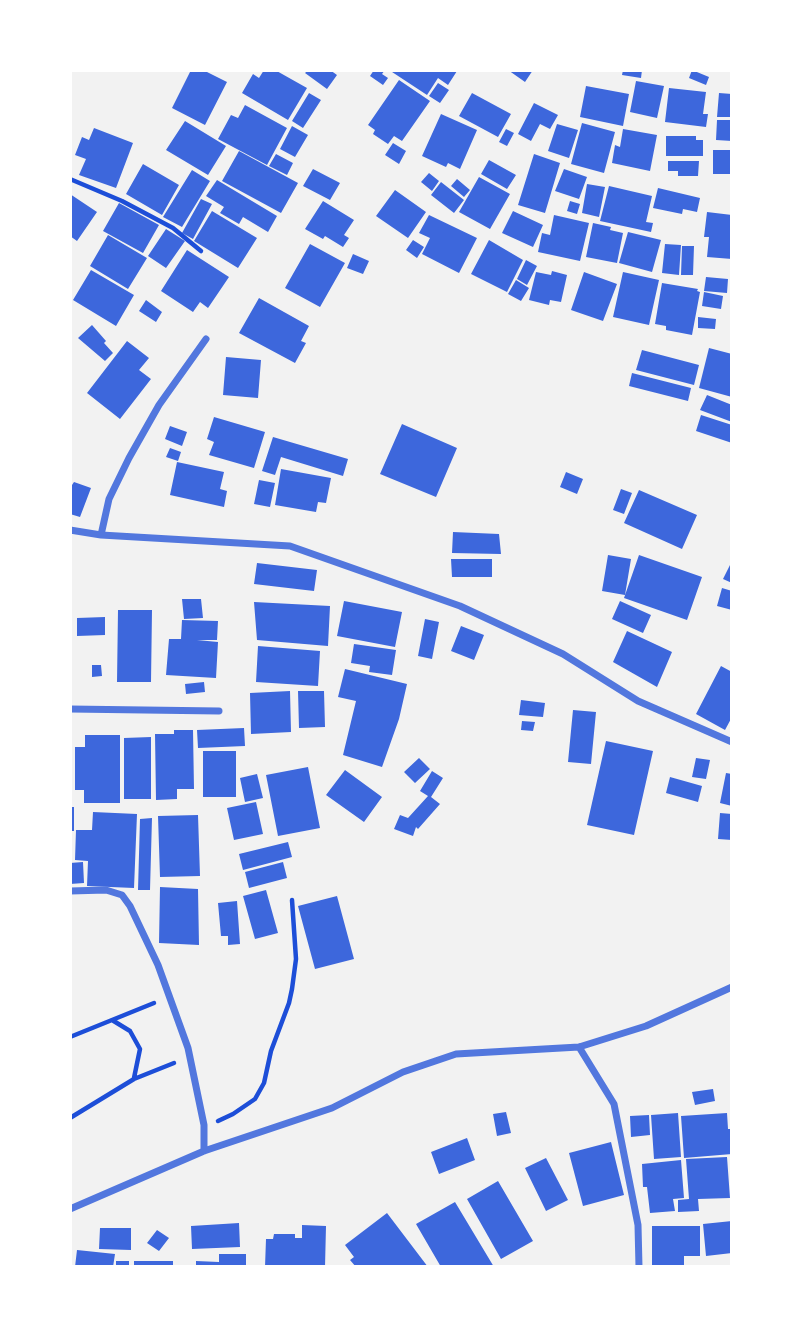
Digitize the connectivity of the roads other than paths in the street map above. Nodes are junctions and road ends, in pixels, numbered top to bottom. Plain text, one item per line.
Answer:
1 (206, 339) dead end
2 (70, 530) edge
3 (101, 535) junction
4 (70, 709) edge
5 (219, 711) dead end
6 (732, 742) edge
7 (70, 891) edge
8 (732, 987) edge
9 (579, 1047) junction
10 (204, 1151) junction
11 (70, 1209) edge
12 (639, 1267) edge

1 - 3 street
2 - 3 street
3 - 6 street
4 - 5 street
7 - 10 street
8 - 9 street
9 - 10 street
9 - 12 street
10 - 11 street

